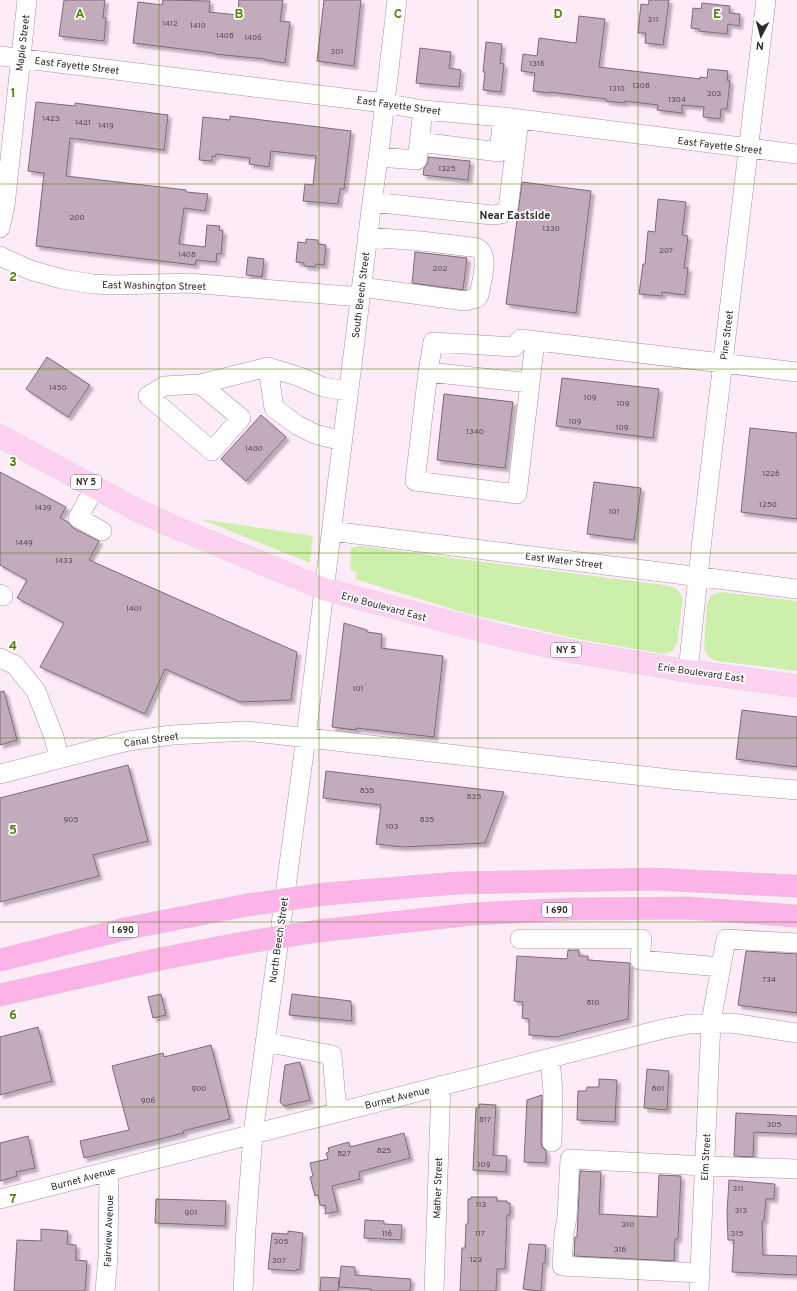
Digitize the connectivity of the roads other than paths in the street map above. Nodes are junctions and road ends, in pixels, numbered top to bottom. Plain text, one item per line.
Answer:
1 (27, 0) edge
2 (397, 0) edge
3 (766, 0) edge
4 (0, 56) edge
5 (20, 59) junction
6 (384, 103) junction
7 (423, 110) junction
8 (511, 119) junction
9 (418, 142) junction
10 (749, 148) junction
11 (797, 154) edge
12 (379, 157) junction
13 (372, 202) junction
14 (0, 228) edge
15 (367, 237) junction
16 (0, 256) edge
17 (361, 292) junction
18 (528, 340) junction
19 (723, 363) junction
20 (268, 367) junction
21 (428, 372) junction
22 (797, 372) edge
23 (530, 383) junction
24 (200, 384) dead end
25 (348, 391) junction
26 (0, 436) edge
27 (342, 441) junction
28 (95, 487) junction
29 (102, 531) dead end
30 (331, 531) junction
31 (697, 577) junction
32 (324, 589) junction
33 (797, 589) edge
34 (0, 658) edge
35 (688, 671) junction
36 (797, 686) edge
37 (306, 737) junction
38 (59, 758) junction
39 (0, 774) edge
40 (797, 790) edge
41 (797, 886) edge
42 (797, 916) edge
43 (520, 939) dead end
44 (797, 943) edge
45 (0, 960) edge
46 (721, 967) junction
47 (0, 995) edge
48 (711, 1022) junction
49 (797, 1033) edge
50 (265, 1042) junction
51 (550, 1058) junction
52 (441, 1085) junction
53 (337, 1112) junction
54 (253, 1134) junction
55 (552, 1142) dead end
56 (705, 1166) junction
57 (797, 1169) edge
58 (109, 1171) junction
59 (0, 1199) edge
60 (700, 1282) edge
61 (106, 1291) edge
62 (243, 1291) edge
63 (434, 1291) edge

1 - 5 street, Maple Street
2 - 6 street, South Beech Street
3 - 10 street, Pine Street
4 - 5 street, East Fayette Street
5 - 6 street, East Fayette Street
5 - 14 street, Maple Street
6 - 7 street, East Fayette Street
6 - 12 street, South Beech Street
7 - 8 street, East Fayette Street
7 - 9 street
8 - 9 street
8 - 10 street, East Fayette Street
8 - 13 street
9 - 12 street
10 - 11 street, East Fayette Street
10 - 19 street, Pine Street
12 - 13 street, South Beech Street
13 - 15 street, South Beech Street
15 - 17 street, South Beech Street
15 - 17 street, East Washington Street
16 - 17 street, East Washington Street
17 - 25 street, South Beech Street
18 - 19 street
18 - 21 street
18 - 23 street
19 - 22 street
19 - 31 street, Pine Street
20 - 24 street
20 - 25 street
20 - 27 street
21 - 23 street
21 - 23 street
25 - 27 street, South Beech Street
26 - 28 main road, Erie Boulevard East / NY 5
27 - 30 street, South Beech Street
28 - 29 street
28 - 32 main road, Erie Boulevard East / NY 5
30 - 31 street, East Water Street
30 - 32 street, South Beech Street
31 - 33 street, East Water Street
31 - 35 street, Pine Street
32 - 35 main road, Erie Boulevard East / NY 5
32 - 37 street, North Beech Street
34 - 38 street
35 - 36 main road, Erie Boulevard East / NY 5
37 - 38 street, Canal Street
37 - 40 street, Canal Street
37 - 50 street, North Beech Street
38 - 39 street, Canal Street
41 - 45 highway, I 690, bridge
42 - 47 highway, I 690, bridge
43 - 46 street
44 - 46 street, Elm Street
46 - 48 street, Elm Street
48 - 49 street, Burnet Avenue
48 - 51 street, Burnet Avenue
48 - 56 street, Elm Street
50 - 53 street
50 - 54 street, North Beech Street
51 - 52 street, Burnet Avenue
51 - 55 street
52 - 53 street, Burnet Avenue
52 - 63 street, Mather Street
53 - 54 street, Burnet Avenue
54 - 58 street, Burnet Avenue
54 - 62 street, North Beech Street
56 - 57 street
56 - 60 street, Elm Street
56 - 60 street
58 - 59 street, Burnet Avenue
58 - 61 street, Fairview Avenue

